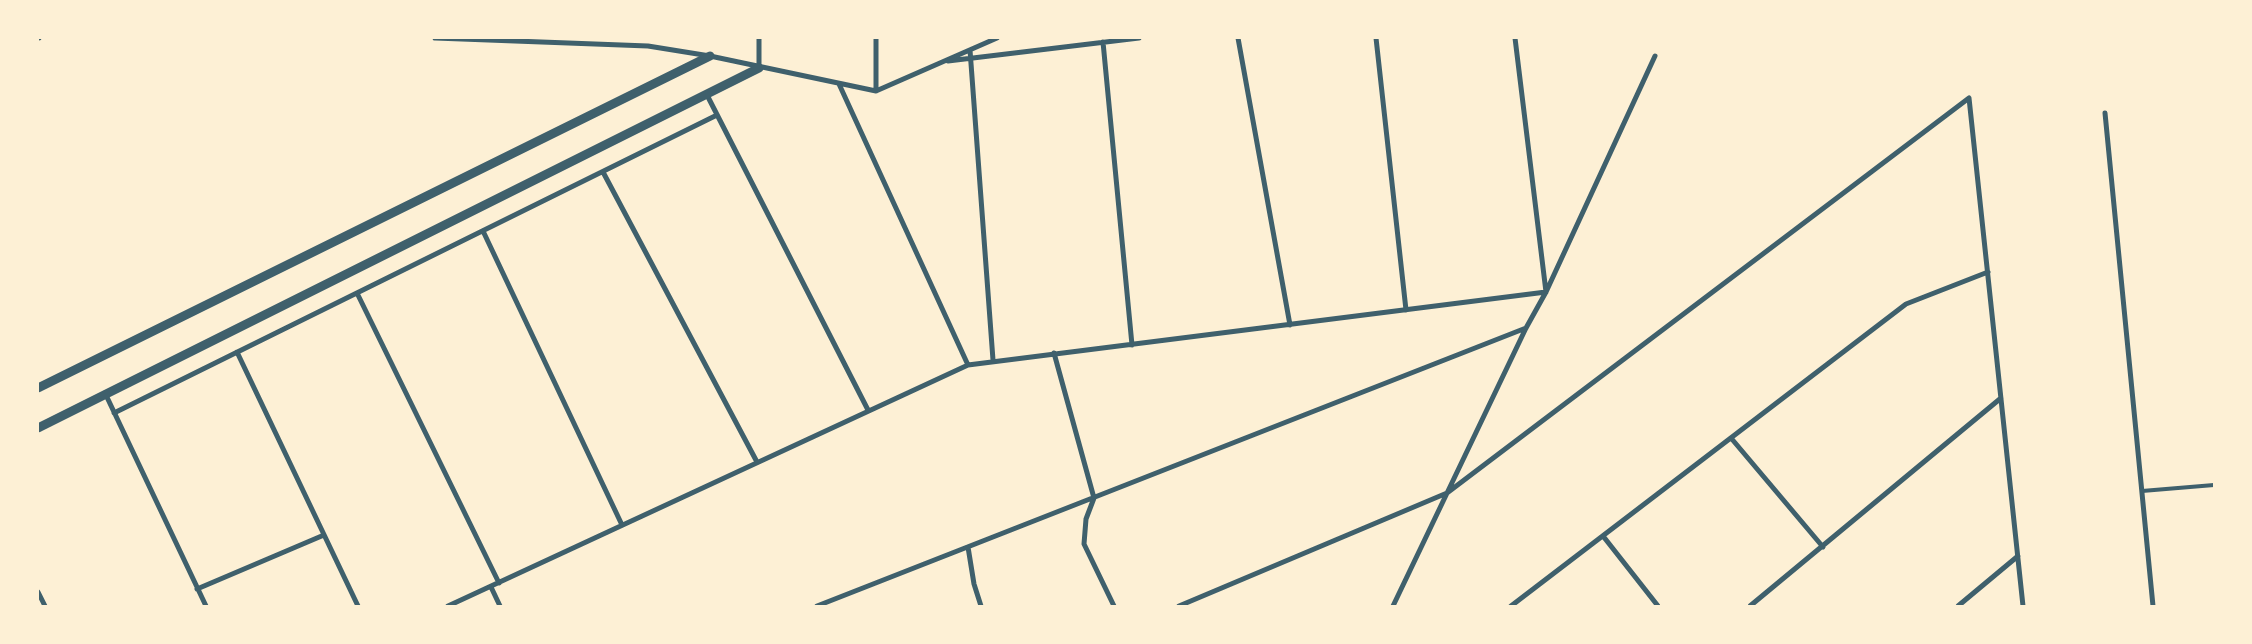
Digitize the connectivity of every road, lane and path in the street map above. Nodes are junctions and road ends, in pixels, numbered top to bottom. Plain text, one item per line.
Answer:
1 (435, 38) edge
2 (759, 38) edge
3 (876, 38) edge
4 (997, 38) edge
5 (1139, 38) edge
6 (1238, 38) edge
7 (1376, 38) edge
8 (1515, 38) edge
9 (521, 39) edge
10 (1103, 42) junction
11 (970, 50) junction
12 (710, 56) junction
13 (1655, 56) dead end
14 (970, 58) junction
15 (943, 61) junction
16 (759, 68) junction
17 (839, 84) junction
18 (876, 91) junction
19 (707, 95) junction
20 (2105, 112) dead end
21 (717, 115) junction
22 (602, 172) junction
23 (483, 231) junction
24 (1988, 272) junction
25 (1546, 292) junction
26 (356, 293) junction
27 (1406, 310) junction
28 (1290, 325) junction
29 (1526, 328) junction
30 (1132, 344) junction
31 (237, 352) junction
32 (1054, 353) junction
33 (993, 360) junction
34 (968, 365) junction
35 (38, 388) edge
36 (105, 393) junction
37 (2001, 398) junction
38 (868, 410) junction
39 (114, 413) junction
40 (38, 428) edge
41 (1731, 438) junction
42 (757, 462) junction
43 (2214, 484) edge
44 (2142, 491) junction
45 (1447, 493) junction
46 (1094, 498) junction
47 (622, 525) junction
48 (324, 535) junction
49 (1603, 536) junction
50 (968, 547) junction
51 (1823, 547) junction
52 (2018, 556) junction
53 (499, 583) junction
54 (491, 587) junction
55 (197, 588) junction
56 (38, 592) edge
57 (45, 606) edge
58 (206, 606) edge
59 (358, 606) edge
60 (448, 606) edge
61 (500, 606) edge
62 (817, 606) edge
63 (981, 606) edge
64 (1114, 606) edge
65 (1179, 606) edge
66 (1394, 606) edge
67 (1511, 606) edge
68 (1658, 606) edge
69 (1751, 606) edge
70 (1958, 606) edge
71 (2023, 606) edge
72 (2153, 606) edge

1 - 9 street
2 - 16 street
3 - 18 street
4 - 11 street
5 - 10 street
6 - 28 street
7 - 27 street
8 - 25 street
9 - 12 street
10 - 14 street
10 - 30 street
11 - 14 street
11 - 15 street
12 - 16 street
12 - 35 street
13 - 25 street
14 - 15 street
14 - 33 street
15 - 18 street
16 - 17 street
16 - 19 street
17 - 18 street
17 - 34 street
19 - 21 street
19 - 36 street
20 - 44 street
21 - 22 street
21 - 38 street
22 - 23 street
22 - 42 street
23 - 26 street
23 - 47 street
24 - 37 street
24 - 41 street
24 - 45 street
25 - 27 street
25 - 29 street
26 - 31 street
26 - 53 street
27 - 28 street
28 - 30 street
29 - 45 street
29 - 46 street
30 - 32 street
31 - 39 street
31 - 48 street
32 - 33 street
32 - 46 street
33 - 34 street
34 - 38 street
36 - 39 street
36 - 40 street
37 - 51 street
37 - 52 street
38 - 42 street
39 - 55 street
41 - 49 street
41 - 51 street
42 - 47 street
43 - 44 lane
44 - 72 street
45 - 65 street
45 - 66 street
46 - 50 street
46 - 64 street
47 - 53 street
48 - 55 street
48 - 59 street
49 - 67 street
49 - 68 street
50 - 62 street
50 - 63 street
51 - 69 street
52 - 70 street
52 - 71 street
53 - 54 street
54 - 60 street
54 - 61 street
55 - 58 street
56 - 57 street

